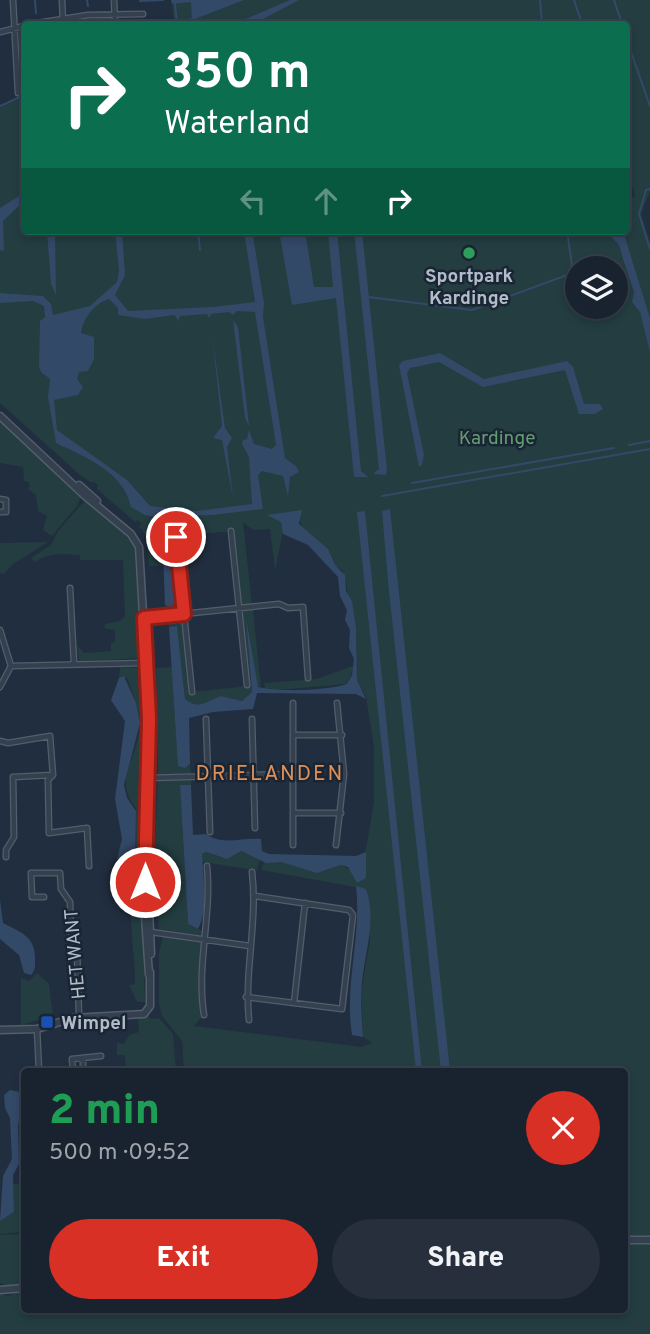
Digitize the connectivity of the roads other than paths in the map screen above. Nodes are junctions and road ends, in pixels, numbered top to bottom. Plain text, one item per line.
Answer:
1 (13, 0) edge
2 (62, 0) edge
3 (114, 0) edge
4 (114, 14) junction
5 (143, 14) dead end
6 (63, 21) edge
7 (115, 21) edge
8 (21, 27) edge
9 (14, 28) junction
10 (0, 32) edge
11 (18, 93) dead end
12 (0, 416) edge
13 (0, 499) edge
14 (0, 512) edge
15 (231, 531) dead end
16 (176, 537) dead end
17 (70, 588) dead end
18 (239, 608) junction
19 (184, 614) junction
20 (144, 618) junction
21 (0, 630) edge
22 (74, 663) junction
23 (145, 663) junction
24 (11, 666) junction
25 (308, 678) dead end
26 (247, 685) dead end
27 (0, 687) edge
28 (192, 692) dead end
29 (293, 703) dead end
30 (337, 703) dead end
31 (206, 719) dead end
32 (252, 719) dead end
33 (293, 735) junction
34 (342, 735) junction
35 (0, 741) edge
36 (254, 774) junction
37 (293, 774) junction
38 (52, 775) junction
39 (208, 776) junction
40 (148, 778) junction
41 (293, 813) junction
42 (342, 813) junction
43 (255, 828) dead end
44 (210, 832) dead end
45 (293, 845) dead end
46 (336, 845) dead end
47 (6, 857) dead end
48 (89, 866) dead end
49 (207, 866) dead end
50 (252, 872) dead end
51 (44, 897) dead end
52 (255, 897) junction
53 (305, 903) junction
54 (149, 932) junction
55 (205, 940) junction
56 (250, 946) junction
57 (246, 997) junction
58 (294, 1003) junction
59 (204, 1015) dead end
60 (79, 1018) junction
61 (249, 1020) dead end
62 (37, 1029) junction
63 (0, 1030) edge
64 (101, 1056) dead end
65 (83, 1059) junction
66 (38, 1068) edge
67 (73, 1068) edge
68 (83, 1068) edge
69 (628, 1240) edge
70 (650, 1240) edge
71 (21, 1288) edge
72 (0, 1290) edge

1 - 9 street
2 - 6 street
3 - 4 street
4 - 5 street
4 - 6 street
4 - 7 street
8 - 9 street
9 - 10 street
9 - 11 street
12 - 20 street
13 - 14 street
15 - 18 street
16 - 19 street
17 - 22 street
18 - 19 street
18 - 25 street
18 - 26 street
19 - 20 street
19 - 28 street
20 - 23 street
21 - 24 street
22 - 23 street
22 - 24 street
23 - 40 street
24 - 27 street
29 - 33 street
30 - 34 street
31 - 39 street
32 - 36 street
33 - 34 street
33 - 37 street
34 - 42 street
35 - 38 street
36 - 37 street
36 - 39 street
36 - 43 street
37 - 41 street
38 - 47 street
38 - 48 street
39 - 40 street
39 - 44 street
40 - 54 street
41 - 42 street
41 - 45 street
42 - 46 street
49 - 55 street
50 - 52 street
51 - 60 street, HET WANT
52 - 53 street
52 - 56 street
53 - 58 street
53 - 58 street
54 - 55 street
54 - 60 street
55 - 56 street
55 - 59 street
56 - 57 street
57 - 58 street
57 - 61 street
60 - 62 street
62 - 63 street
62 - 66 street
64 - 65 street
65 - 67 street
65 - 68 street
69 - 70 street
71 - 72 street

